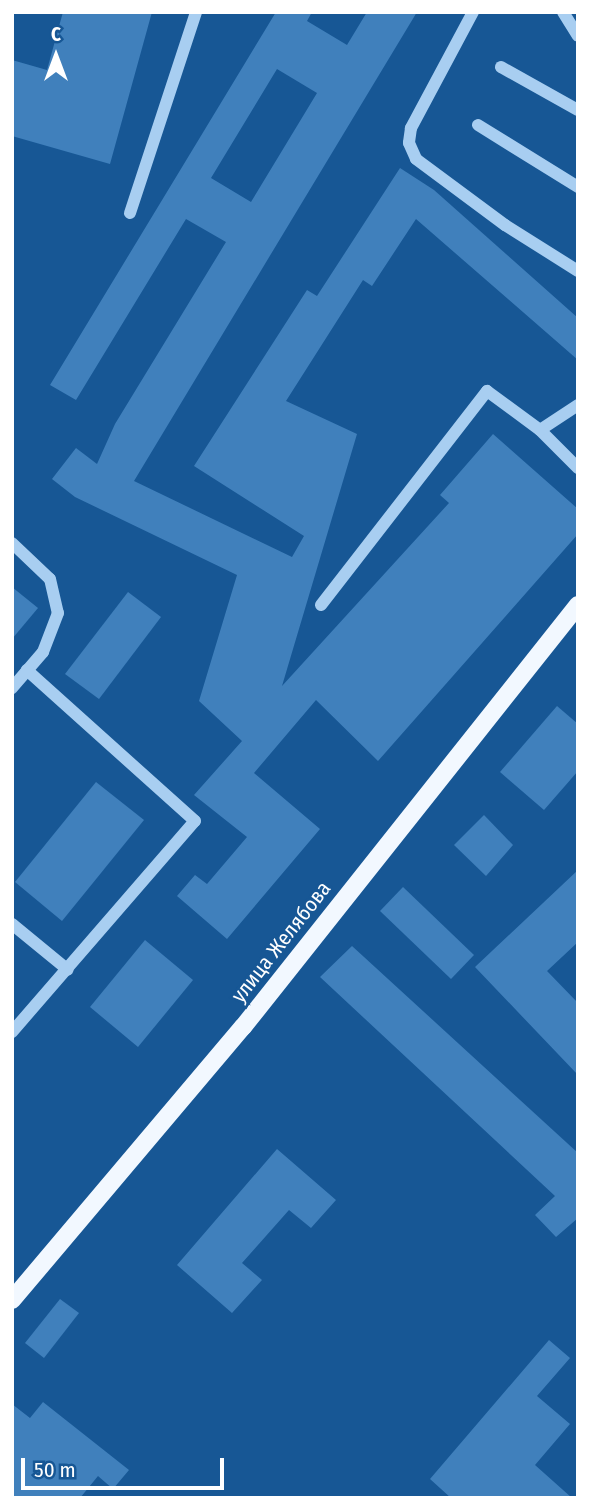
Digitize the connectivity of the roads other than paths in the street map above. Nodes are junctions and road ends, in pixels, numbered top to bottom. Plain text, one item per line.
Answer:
1 (195, 12) edge
2 (473, 12) edge
3 (563, 12) edge
4 (578, 36) edge
5 (500, 67) dead end
6 (578, 110) edge
7 (478, 125) dead end
8 (578, 187) edge
9 (130, 213) dead end
10 (578, 271) edge
11 (578, 405) edge
12 (540, 430) junction
13 (578, 468) edge
14 (12, 543) edge
15 (321, 605) dead end
16 (578, 605) edge
17 (27, 670) junction
18 (12, 688) edge
19 (12, 924) edge
20 (68, 970) junction
21 (12, 1032) edge
22 (13, 1297) edge

1 - 9 lane
2 - 10 lane
3 - 4 lane
5 - 6 lane
7 - 8 lane
11 - 12 lane
12 - 13 lane
12 - 15 lane
14 - 17 lane
16 - 22 main road, улица Желябова
17 - 18 lane
17 - 20 lane
19 - 20 lane
20 - 21 lane

